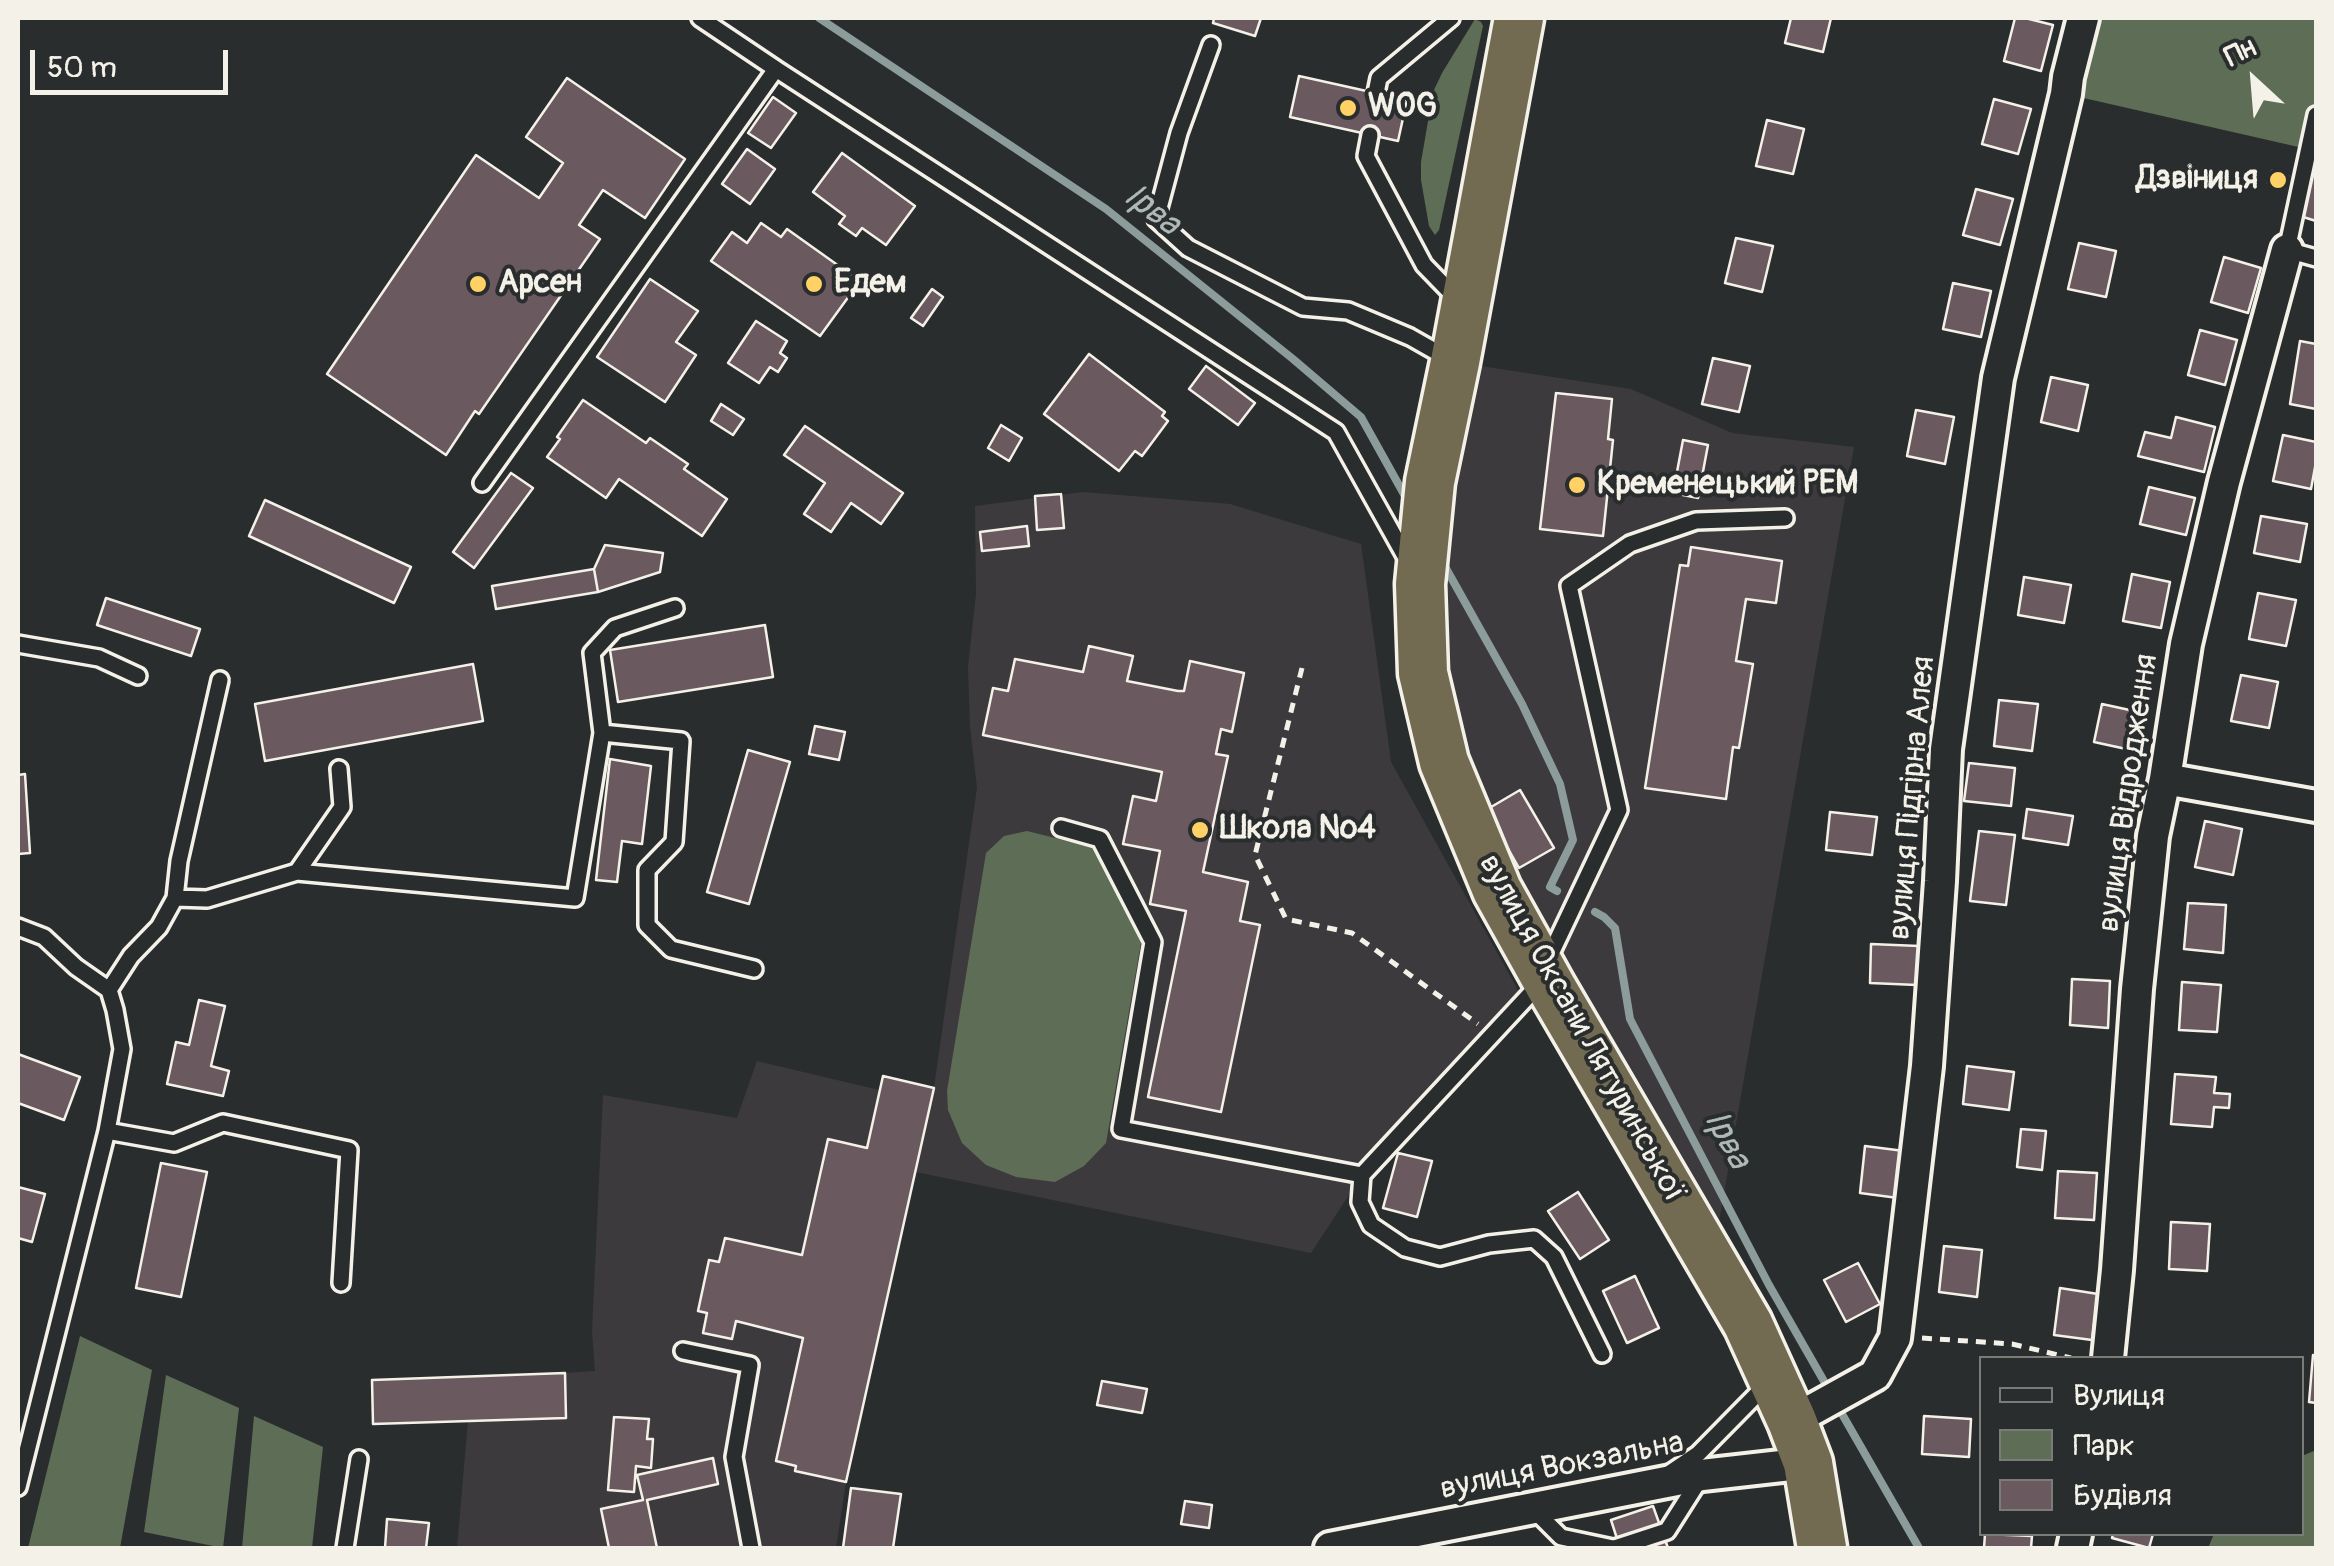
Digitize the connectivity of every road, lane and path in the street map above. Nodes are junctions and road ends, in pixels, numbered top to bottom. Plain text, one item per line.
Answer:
1 (700, 18) edge
2 (1451, 18) edge
3 (1519, 18) edge
4 (2082, 18) edge
5 (1212, 45) dead end
6 (776, 69) junction
7 (1376, 93) dead end
8 (2316, 116) edge
9 (1370, 135) dead end
10 (2302, 254) edge
11 (1465, 307) junction
12 (1455, 362) junction
13 (482, 483) dead end
14 (1784, 518) dead end
15 (1420, 584) junction
16 (675, 608) dead end
17 (18, 644) edge
18 (1302, 668) dead end
19 (138, 676) dead end
20 (220, 680) dead end
21 (602, 732) junction
22 (340, 769) dead end
23 (2165, 779) junction
24 (2316, 806) edge
25 (1061, 828) dead end
26 (297, 872) junction
27 (175, 898) junction
28 (18, 927) edge
29 (754, 969) dead end
30 (1546, 979) junction
31 (109, 990) junction
32 (1493, 1035) junction
33 (107, 1132) junction
34 (1362, 1175) junction
35 (341, 1282) dead end
36 (683, 1352) dead end
37 (1602, 1354) dead end
38 (2063, 1356) edge
39 (2108, 1356) edge
40 (1881, 1363) junction
41 (1772, 1378) junction
42 (1800, 1442) junction
43 (358, 1459) dead end
44 (1702, 1475) junction
45 (1651, 1485) junction
46 (18, 1487) edge
47 (1533, 1508) junction
48 (344, 1548) edge
49 (751, 1548) edge
50 (1330, 1548) edge
51 (1614, 1548) edge
52 (1822, 1548) edge

1 - 6 lane
2 - 7 lane
3 - 11 highway, вулиця Оксани Лятуринської
4 - 40 street, вулиця Підгірна Алея
5 - 12 lane
6 - 13 lane
6 - 15 lane
8 - 10 lane
9 - 11 lane
10 - 23 street, вулиця Відродження
11 - 12 highway, вулиця Оксани Лятуринської
12 - 15 highway, вулиця Оксани Лятуринської
14 - 30 lane
15 - 30 highway, вулиця Оксани Лятуринської
16 - 21 lane
17 - 19 lane
18 - 32 path
20 - 27 lane
21 - 26 lane
21 - 29 lane
22 - 26 lane
23 - 24 street
23 - 39 street, вулиця Відродження
25 - 34 lane
26 - 27 lane
27 - 31 lane
28 - 31 lane
30 - 32 lane
30 - 41 highway, вулиця Оксани Лятуринської
31 - 33 lane
32 - 34 lane
33 - 35 lane
33 - 46 lane
34 - 37 lane
36 - 49 lane
38 - 40 path
40 - 42 street
41 - 42 highway, вулиця Оксани Лятуринської
41 - 45 lane
42 - 44 street, вулиця Вокзальна
42 - 52 highway, вулиця Оксани Лятуринської
43 - 48 lane
44 - 45 street, вулиця Вокзальна
44 - 51 lane
45 - 47 street, вулиця Вокзальна
47 - 50 street, вулиця Вокзальна
47 - 51 lane

